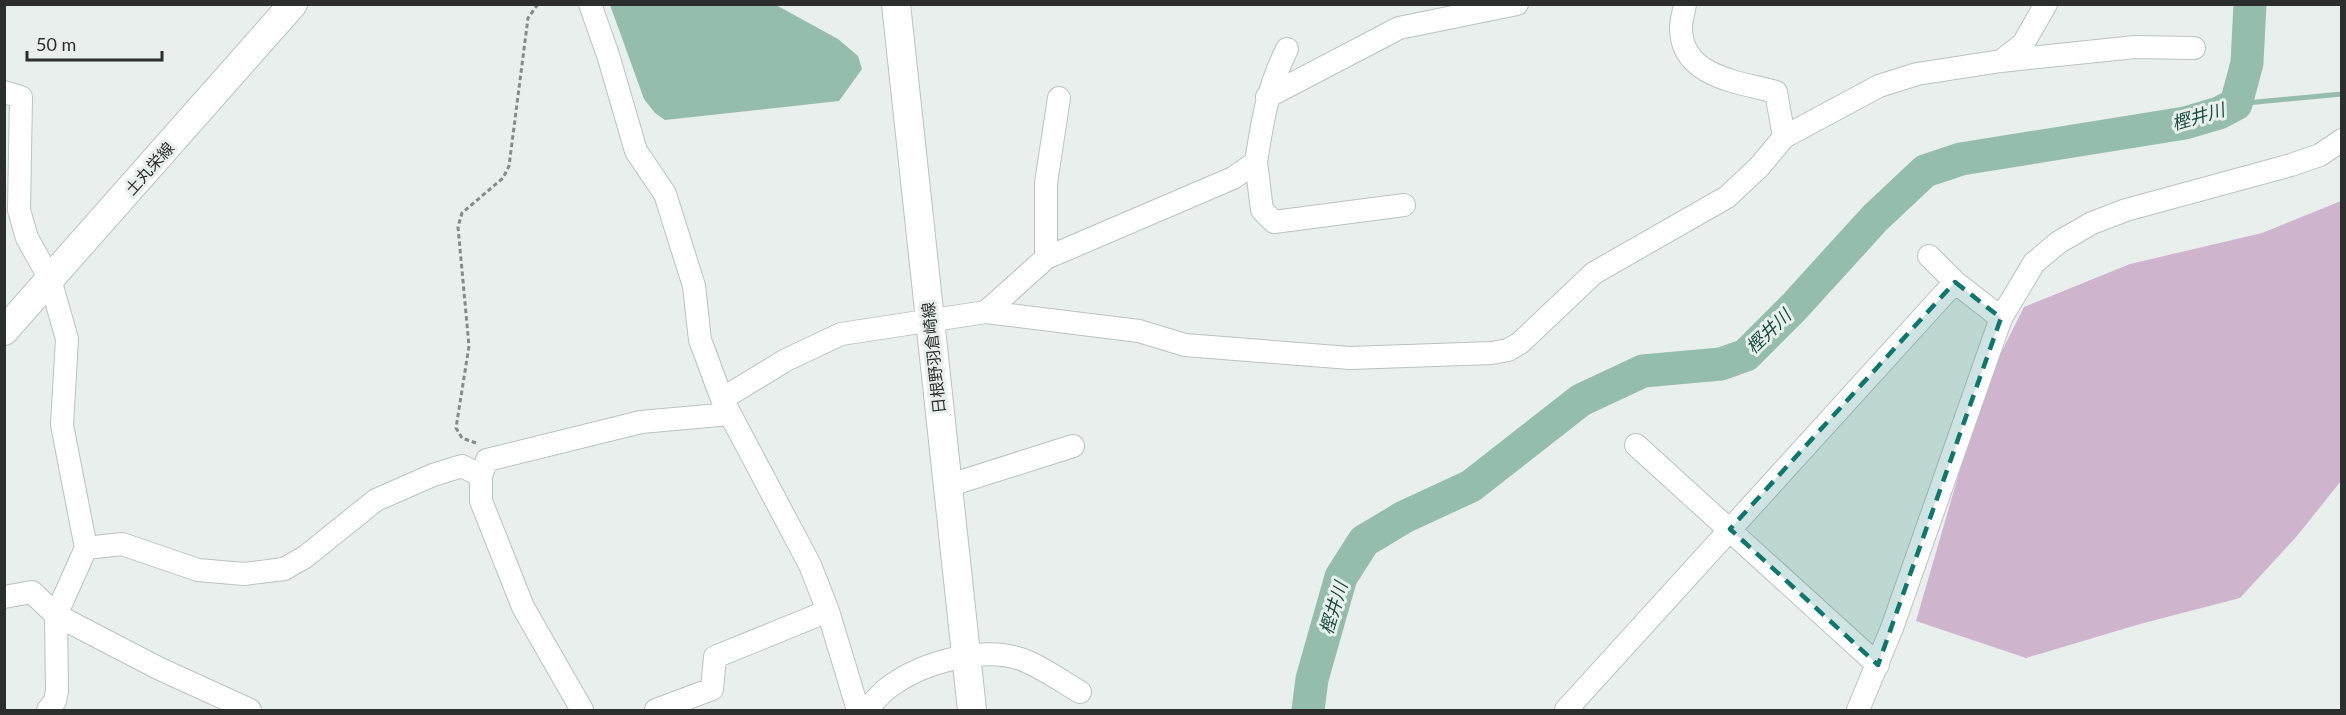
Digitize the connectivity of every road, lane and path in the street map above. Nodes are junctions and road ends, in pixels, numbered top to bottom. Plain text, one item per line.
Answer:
1 (293, 4) edge
2 (538, 4) edge
3 (590, 4) edge
4 (896, 4) edge
5 (1517, 4) edge
6 (1685, 4) edge
7 (2046, 4) edge
8 (2194, 48) dead end
9 (1287, 49) dead end
10 (2001, 61) junction
11 (4, 92) edge
12 (1267, 97) junction
13 (1059, 98) dead end
14 (1784, 137) junction
15 (2342, 140) edge
16 (1256, 162) junction
17 (1404, 205) dead end
18 (1929, 256) dead end
19 (1046, 258) junction
20 (51, 279) junction
21 (1955, 282) junction
22 (986, 312) junction
23 (2001, 318) junction
24 (928, 320) junction
25 (4, 331) edge
26 (726, 407) junction
27 (1636, 445) dead end
28 (1073, 446) dead end
29 (484, 468) junction
30 (947, 486) junction
31 (1730, 529) junction
32 (86, 548) junction
33 (4, 597) edge
34 (828, 611) junction
35 (56, 615) junction
36 (966, 656) junction
37 (1878, 665) junction
38 (1080, 692) dead end
39 (48, 711) edge
40 (250, 711) edge
41 (582, 711) edge
42 (656, 711) edge
43 (858, 711) edge
44 (866, 711) edge
45 (972, 711) edge
46 (1566, 711) edge
47 (1858, 711) edge

1 - 20 main road, 土丸栄線
2 - 29 path
3 - 26 street
4 - 24 main road, 日根野羽倉崎線
5 - 12 street
6 - 14 street
7 - 10 street
8 - 10 street
9 - 12 street
10 - 14 street
11 - 20 street
12 - 16 street
13 - 19 street
14 - 22 street
15 - 23 street
16 - 17 street
16 - 19 street
18 - 21 street
19 - 22 street
20 - 25 main road, 土丸栄線
20 - 32 street
21 - 23 street
21 - 31 street
22 - 24 street
23 - 37 street
24 - 26 street
24 - 30 main road, 日根野羽倉崎線
26 - 29 street
26 - 34 street
27 - 31 street
28 - 30 street
29 - 32 street
29 - 41 street
30 - 36 main road, 日根野羽倉崎線
31 - 37 street
31 - 46 street
32 - 35 street
33 - 35 street
34 - 42 street
34 - 43 street
35 - 39 street
35 - 40 street
36 - 38 street
36 - 44 street
36 - 45 main road, 日根野羽倉崎線
37 - 47 street

